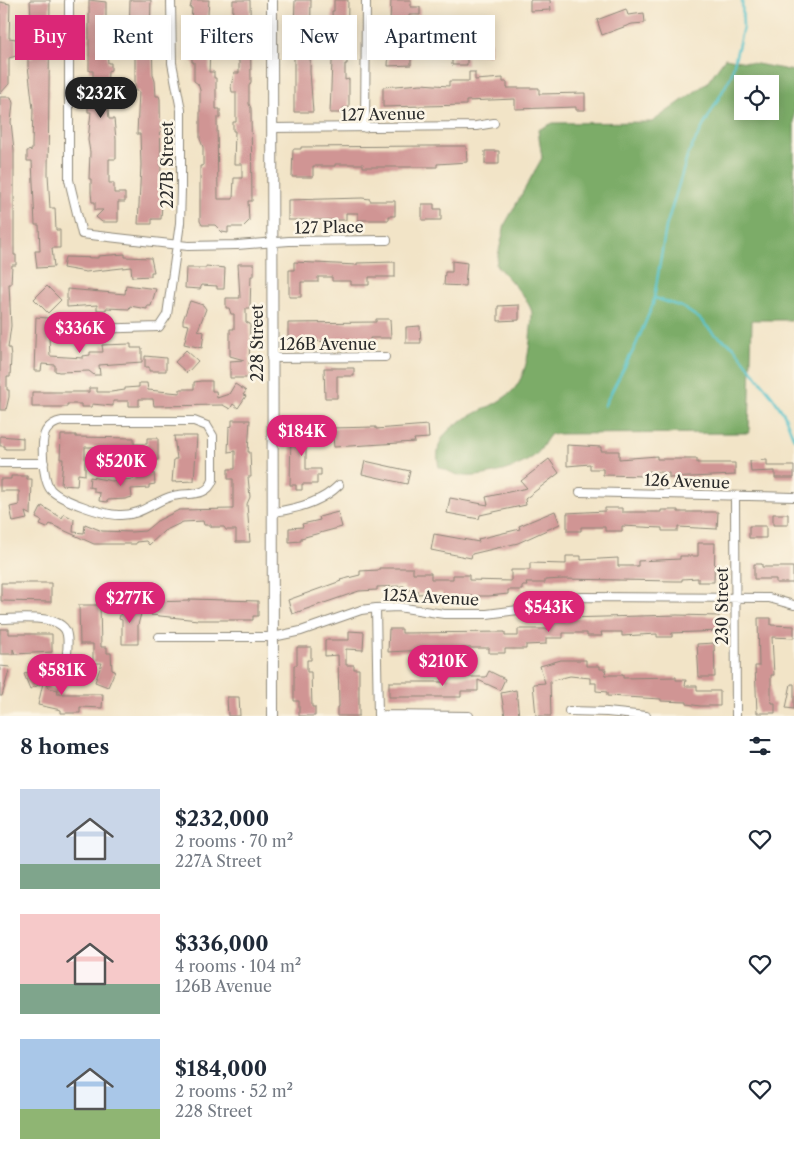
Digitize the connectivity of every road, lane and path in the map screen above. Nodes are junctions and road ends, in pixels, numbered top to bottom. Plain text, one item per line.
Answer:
1 (69, 0) edge
2 (171, 0) edge
3 (272, 0) edge
4 (366, 0) edge
5 (494, 123) dead end
6 (272, 128) junction
7 (365, 128) junction
8 (387, 240) dead end
9 (272, 243) junction
10 (177, 244) junction
11 (76, 332) dead end
12 (385, 357) dead end
13 (271, 358) junction
14 (0, 463) edge
15 (44, 463) junction
16 (339, 485) dead end
17 (580, 492) dead end
18 (735, 496) junction
19 (794, 497) edge
20 (273, 512) junction
21 (736, 598) junction
22 (794, 605) edge
23 (376, 608) junction
24 (0, 619) edge
25 (273, 636) junction
26 (158, 637) dead end
27 (66, 667) dead end
28 (569, 711) dead end
29 (272, 716) edge
30 (378, 716) edge
31 (469, 716) edge
32 (646, 716) edge
33 (736, 716) edge

1 - 10 street
2 - 10 street, 227B Street
3 - 6 street, 228 Street
4 - 7 street
5 - 7 street, 127 Avenue
6 - 7 street, 127 Avenue
6 - 9 street, 228 Street
8 - 9 street, 127 Place
9 - 10 street
9 - 13 street, 228 Street
10 - 11 street, 227B Street
12 - 13 street, 126B Avenue
13 - 20 street, 228 Street
14 - 15 street
15 - 15 street
16 - 20 street
17 - 18 street, 126 Avenue
18 - 19 street, 126 Avenue
18 - 21 street, 230 Street
20 - 25 street, 228 Street
21 - 22 street, 125A Avenue
21 - 23 street, 125A Avenue
21 - 33 street, 230 Street
23 - 25 street, 125A Avenue
23 - 30 street
24 - 27 street
25 - 26 street, 125A Avenue
25 - 29 street, 228 Street
28 - 32 street
30 - 31 street

